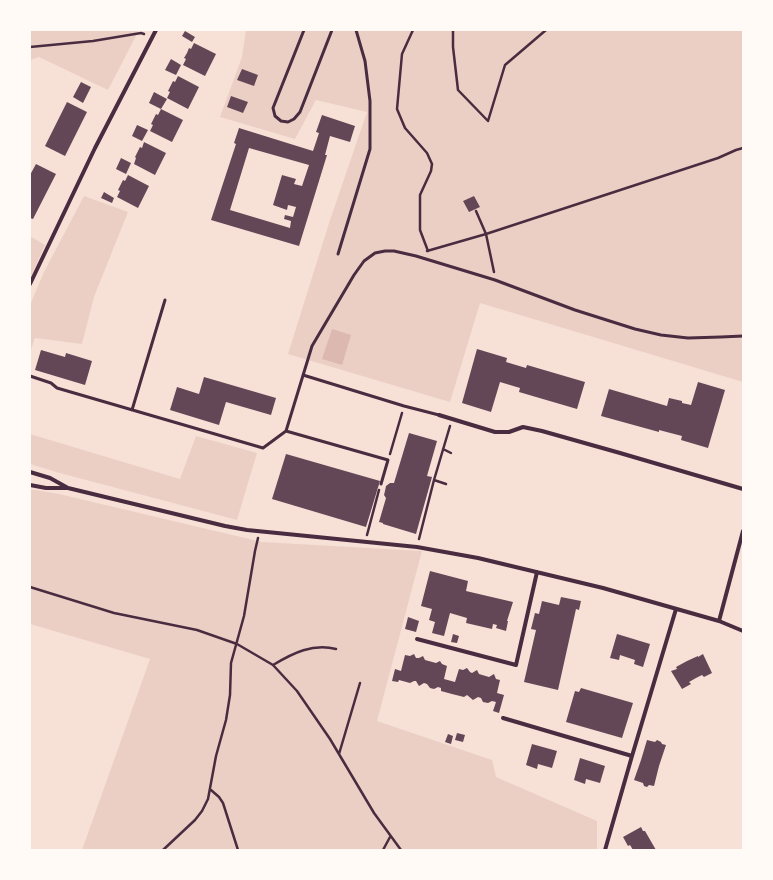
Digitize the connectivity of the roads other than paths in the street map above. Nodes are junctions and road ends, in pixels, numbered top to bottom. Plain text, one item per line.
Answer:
1 (156, 30) edge
2 (304, 30) edge
3 (332, 30) edge
4 (356, 30) edge
5 (338, 254) dead end
6 (30, 284) edge
7 (165, 300) dead end
8 (743, 336) edge
9 (30, 376) edge
10 (303, 376) junction
11 (132, 410) junction
12 (439, 415) joint
13 (286, 431) junction
14 (30, 472) edge
15 (381, 484) road end
16 (30, 485) edge
17 (68, 488) junction
18 (743, 489) edge
19 (743, 531) edge
20 (537, 572) junction
21 (676, 609) junction
22 (719, 621) junction
23 (743, 631) edge
24 (417, 639) dead end
25 (503, 718) dead end
26 (632, 756) junction
27 (605, 850) edge

1 - 6 street
2 - 3 lane
4 - 5 lane
7 - 11 lane
8 - 10 lane
9 - 11 lane
10 - 12 lane
10 - 13 lane
11 - 13 lane
12 - 18 street
13 - 15 lane
14 - 17 street
16 - 17 street
17 - 20 street
19 - 22 street
20 - 21 street
20 - 24 street
21 - 22 street
21 - 26 street
22 - 23 street
25 - 26 street
26 - 27 street

